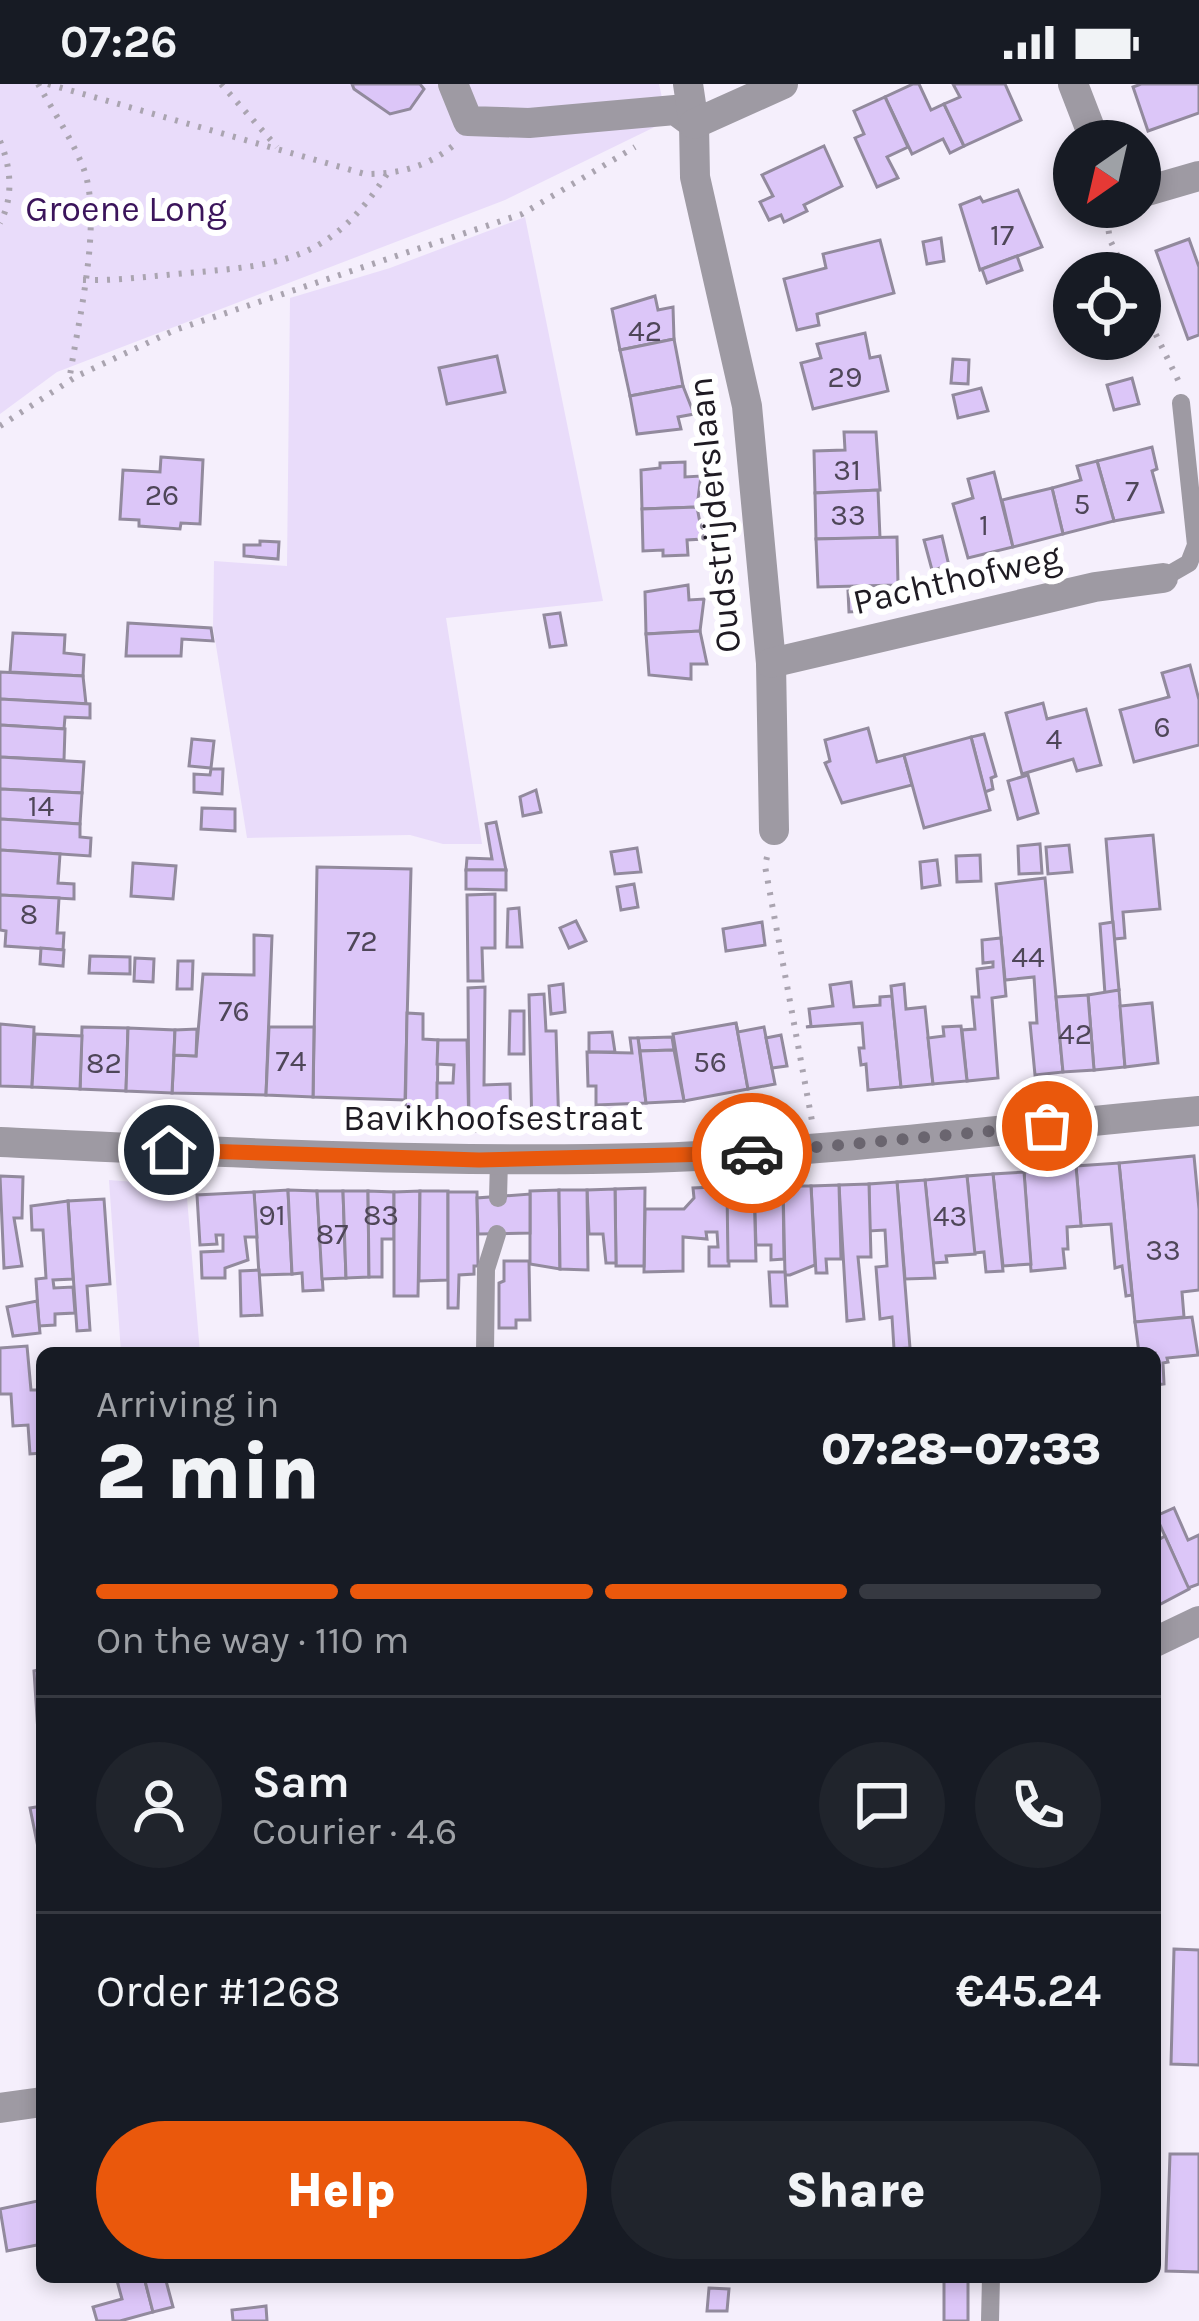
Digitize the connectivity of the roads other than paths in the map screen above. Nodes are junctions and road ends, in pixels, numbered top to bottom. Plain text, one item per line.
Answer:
1 (453, 84) edge
2 (688, 84) edge
3 (783, 84) edge
4 (1073, 84) edge
5 (1087, 120) edge
6 (694, 124) junction
7 (1199, 176) edge
8 (1161, 187) edge
9 (1181, 403) road end
10 (1163, 578) joint
11 (771, 663) junction
12 (775, 830) road end
13 (1199, 1111) edge
14 (0, 1142) edge
15 (499, 1160) junction
16 (498, 1198) dead end
17 (497, 1234) dead end
18 (485, 1347) edge
19 (1199, 1621) edge
20 (1161, 1639) edge
21 (36, 2103) edge
22 (0, 2108) edge
23 (991, 2283) edge
24 (990, 2321) edge

1 - 6 street
2 - 6 street, Oudstrijderslaan
3 - 6 street
4 - 5 street
6 - 11 street, Oudstrijderslaan
7 - 8 street
9 - 10 lane
10 - 11 street, Pachthofweg
11 - 12 street, Oudstrijderslaan
13 - 15 street, Bavikhoofsestraat
14 - 15 street, Bavikhoofsestraat
15 - 16 lane
17 - 18 lane
19 - 20 street
21 - 22 street
23 - 24 lane

